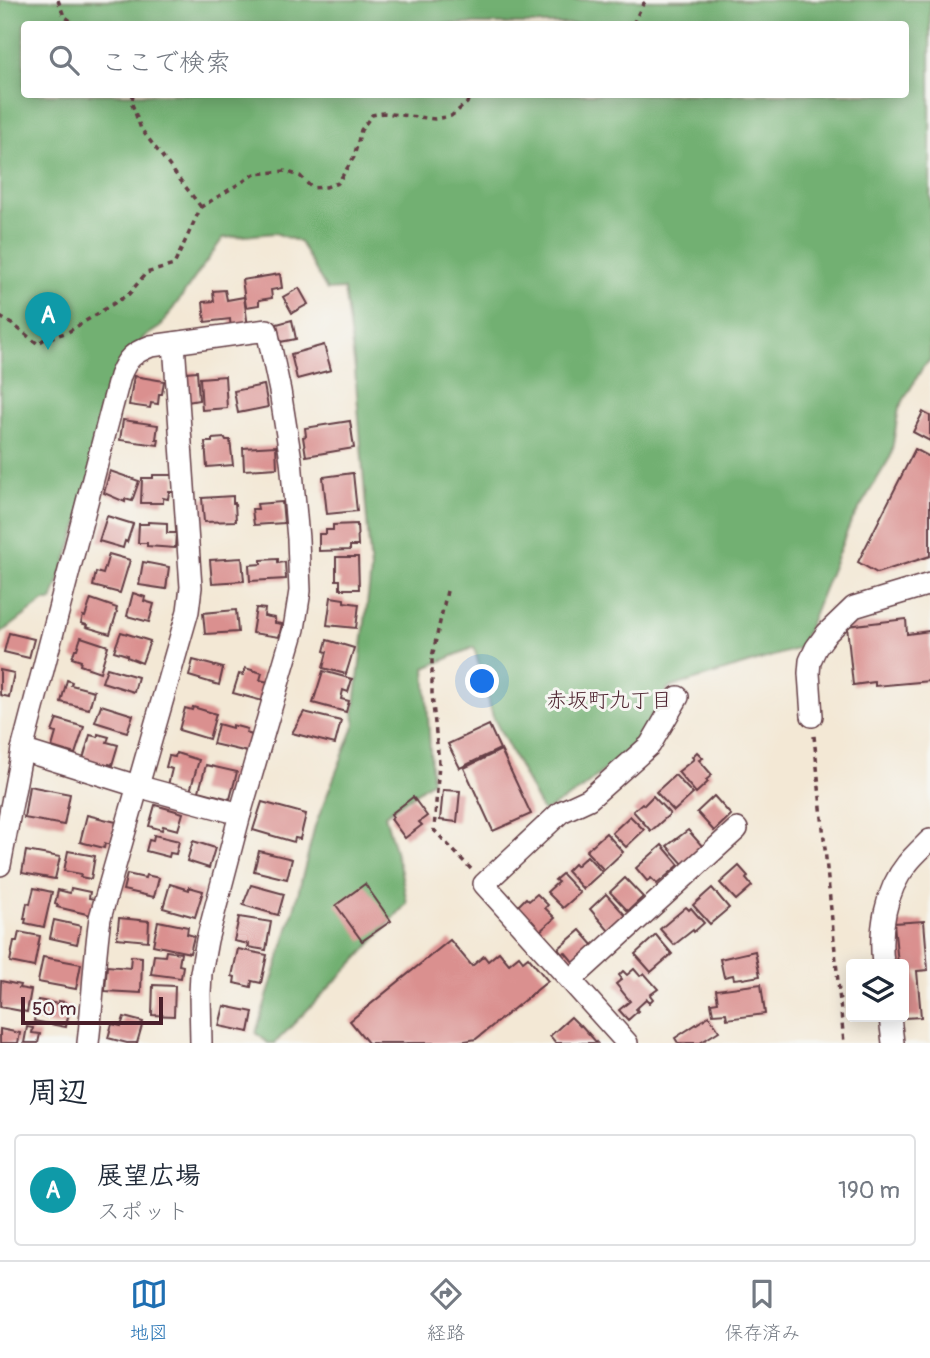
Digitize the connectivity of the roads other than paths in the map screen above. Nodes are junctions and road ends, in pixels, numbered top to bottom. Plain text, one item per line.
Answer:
1 (174, 342) junction
2 (930, 584) edge
3 (678, 697) dead end
4 (812, 716) road end
5 (22, 750) junction
6 (137, 786) junction
7 (240, 814) junction
8 (737, 829) dead end
9 (930, 841) edge
10 (0, 865) edge
11 (882, 959) edge
12 (571, 980) junction
13 (891, 1022) edge
14 (88, 1043) edge
15 (201, 1043) edge
16 (627, 1043) edge
17 (893, 1043) edge

1 - 5 street
1 - 6 street
1 - 7 street
2 - 4 street
3 - 12 street
5 - 6 street
5 - 10 street
6 - 7 street
6 - 14 street
7 - 15 street
8 - 12 street
9 - 11 street
12 - 16 street
13 - 17 street

